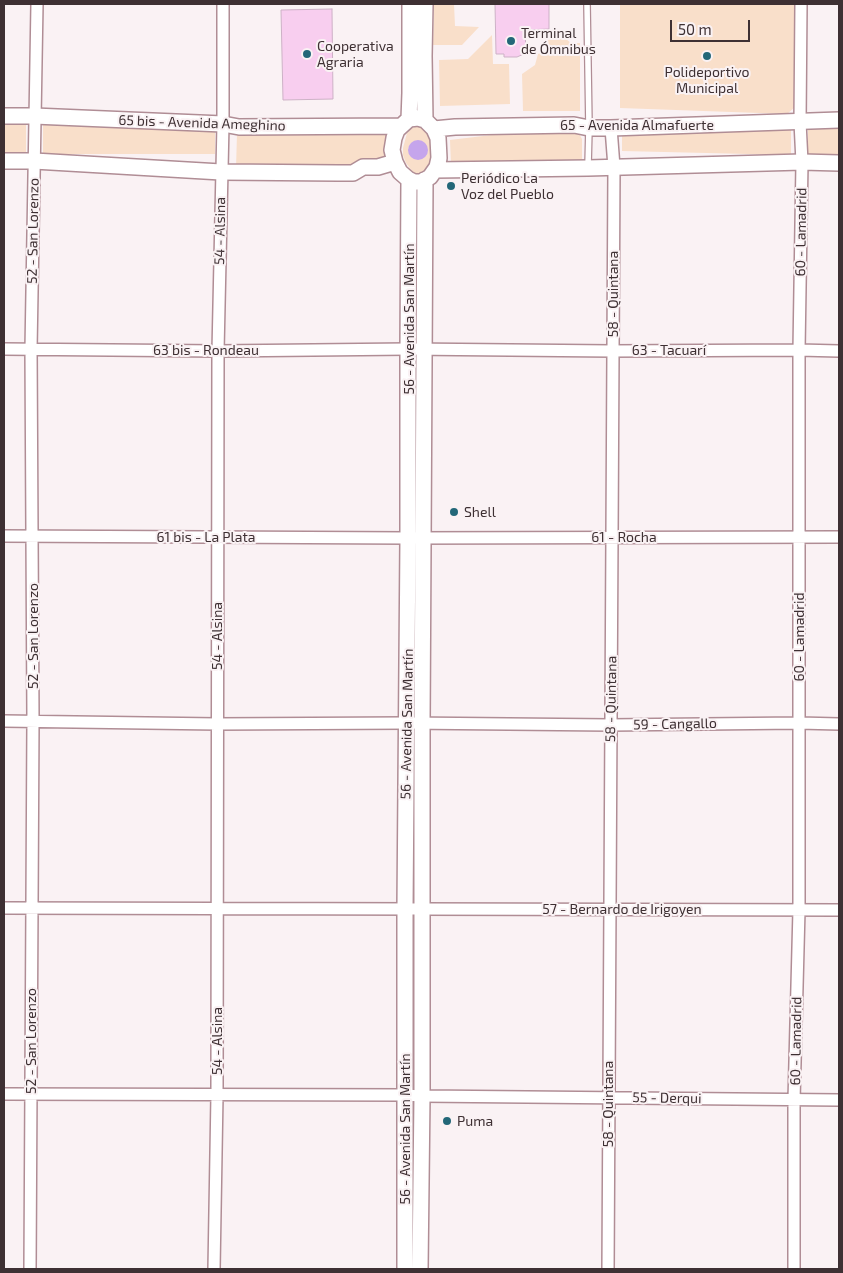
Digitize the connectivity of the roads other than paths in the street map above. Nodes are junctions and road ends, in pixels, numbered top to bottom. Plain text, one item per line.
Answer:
1 (38, 4) edge
2 (223, 4) edge
3 (410, 4) edge
4 (425, 4) edge
5 (587, 4) edge
6 (801, 4) edge
7 (4, 116) edge
8 (34, 116) junction
9 (839, 120) edge
10 (405, 122) junction
11 (800, 122) junction
12 (223, 124) junction
13 (430, 125) junction
14 (589, 128) junction
15 (612, 128) junction
16 (4, 161) edge
17 (34, 161) junction
18 (395, 162) junction
19 (802, 162) junction
20 (839, 163) edge
21 (614, 167) junction
22 (588, 168) junction
23 (221, 172) junction
24 (423, 177) junction
25 (408, 348) junction
26 (4, 349) edge
27 (31, 349) junction
28 (424, 349) junction
29 (799, 350) junction
30 (839, 350) edge
31 (218, 351) junction
32 (612, 351) junction
33 (4, 536) edge
34 (33, 536) junction
35 (218, 537) junction
36 (799, 537) junction
37 (839, 537) edge
38 (416, 538) junction
39 (612, 538) junction
40 (4, 720) edge
41 (33, 720) junction
42 (799, 723) junction
43 (217, 724) junction
44 (414, 724) junction
45 (839, 724) edge
46 (610, 725) junction
47 (4, 908) edge
48 (33, 908) junction
49 (405, 908) junction
50 (422, 908) junction
51 (217, 909) junction
52 (610, 909) junction
53 (799, 910) junction
54 (839, 910) edge
55 (4, 1094) edge
56 (31, 1094) junction
57 (217, 1095) junction
58 (405, 1095) junction
59 (422, 1096) junction
60 (608, 1097) junction
61 (794, 1100) junction
62 (839, 1100) edge
63 (30, 1269) edge
64 (214, 1269) edge
65 (404, 1269) edge
66 (420, 1269) edge
67 (608, 1269) edge
68 (794, 1269) edge

1 - 8 street, 52 - San Lorenzo
2 - 12 street, 54 - Alsina
3 - 10 main road
4 - 13 main road
5 - 14 lane
6 - 11 street, 60 - Lamadrid
7 - 8 main road, 65 bis - Avenida Ameghino
8 - 12 main road, 65 bis - Avenida Ameghino
8 - 17 street, 52 - San Lorenzo
9 - 11 main road, 65 - Avenida Almafuerte
10 - 12 main road, 65 bis - Avenida Ameghino
10 - 13 main road
10 - 18 main road
11 - 15 main road, 65 - Avenida Almafuerte
11 - 19 street, 60 - Lamadrid
12 - 23 street, 54 - Alsina
13 - 14 main road, 65 - Avenida Almafuerte
13 - 24 main road
14 - 15 main road, 65 - Avenida Almafuerte
14 - 22 lane
15 - 21 street, 58 - Quintana
16 - 17 main road
17 - 23 main road
17 - 27 street, 52 - San Lorenzo
18 - 23 main road
18 - 24 main road
19 - 20 main road
19 - 21 main road
19 - 29 street, 60 - Lamadrid
21 - 22 main road
21 - 32 street, 58 - Quintana
22 - 24 main road
23 - 31 street, 54 - Alsina
24 - 25 main road, 56 - Avenida San Martín
24 - 28 main road, 56 - Avenida San Martín
25 - 28 street, 63 - Tacuarí
25 - 31 street, 63 bis - Rondeau
25 - 38 main road, 56 - Avenida San Martín
26 - 27 street, 63 bis - Rondeau
27 - 31 street, 63 bis - Rondeau
27 - 34 street, 52 - San Lorenzo
28 - 32 street, 63 - Tacuarí
28 - 38 main road, 56 - Avenida San Martín
29 - 30 street, 63 - Tacuarí
29 - 32 street, 63 - Tacuarí
29 - 36 street, 60 - Lamadrid
31 - 35 street, 54 - Alsina
32 - 39 street, 58 - Quintana
33 - 34 street, 61 bis - La Plata
34 - 35 street, 61 bis - La Plata
34 - 41 street, 52 - San Lorenzo
35 - 38 street, 61 bis - La Plata
35 - 43 street, 54 - Alsina
36 - 37 street, 61 - Rocha
36 - 39 street, 61 - Rocha
36 - 42 street, 60 - Lamadrid
38 - 39 street, 61 - Rocha
38 - 44 main road, 56 - Avenida San Martín
39 - 46 street, 58 - Quintana
40 - 41 street, 59 - Cangallo
41 - 43 street, 59 - Cangallo
41 - 48 street, 52 - San Lorenzo
42 - 45 street, 59 - Cangallo
42 - 46 street, 59 - Cangallo
42 - 53 street, 60 - Lamadrid
43 - 44 street, 59 - Cangallo
43 - 51 street, 54 - Alsina
44 - 46 street, 59 - Cangallo
44 - 49 main road, 56 - Avenida San Martín
44 - 50 main road, 56 - Avenida San Martín
46 - 52 street, 58 - Quintana
47 - 48 street, 57 - Bernardo de Irigoyen
48 - 51 street, 57 - Bernardo de Irigoyen
48 - 56 street, 52 - San Lorenzo
49 - 50 street, 57 - Bernardo de Irigoyen
49 - 51 street, 57 - Bernardo de Irigoyen
49 - 58 main road, 56 - Avenida San Martín
50 - 52 street, 57 - Bernardo de Irigoyen
50 - 59 main road, 56 - Avenida San Martín
51 - 57 street, 54 - Alsina
52 - 53 street, 57 - Bernardo de Irigoyen
52 - 60 street, 58 - Quintana
53 - 54 street, 57 - Bernardo de Irigoyen
53 - 61 street, 60 - Lamadrid
55 - 56 street, 55 - Derqui
56 - 57 street, 55 - Derqui
56 - 63 street, 52 - San Lorenzo
57 - 58 street, 55 - Derqui
57 - 64 street, 54 - Alsina
58 - 59 street, 55 - Derqui
58 - 65 main road, 56 - Avenida San Martín
59 - 60 street, 55 - Derqui
59 - 66 main road, 56 - Avenida San Martín
60 - 61 street, 55 - Derqui
60 - 67 street, 58 - Quintana
61 - 62 street, 55 - Derqui
61 - 68 street, 60 - Lamadrid

